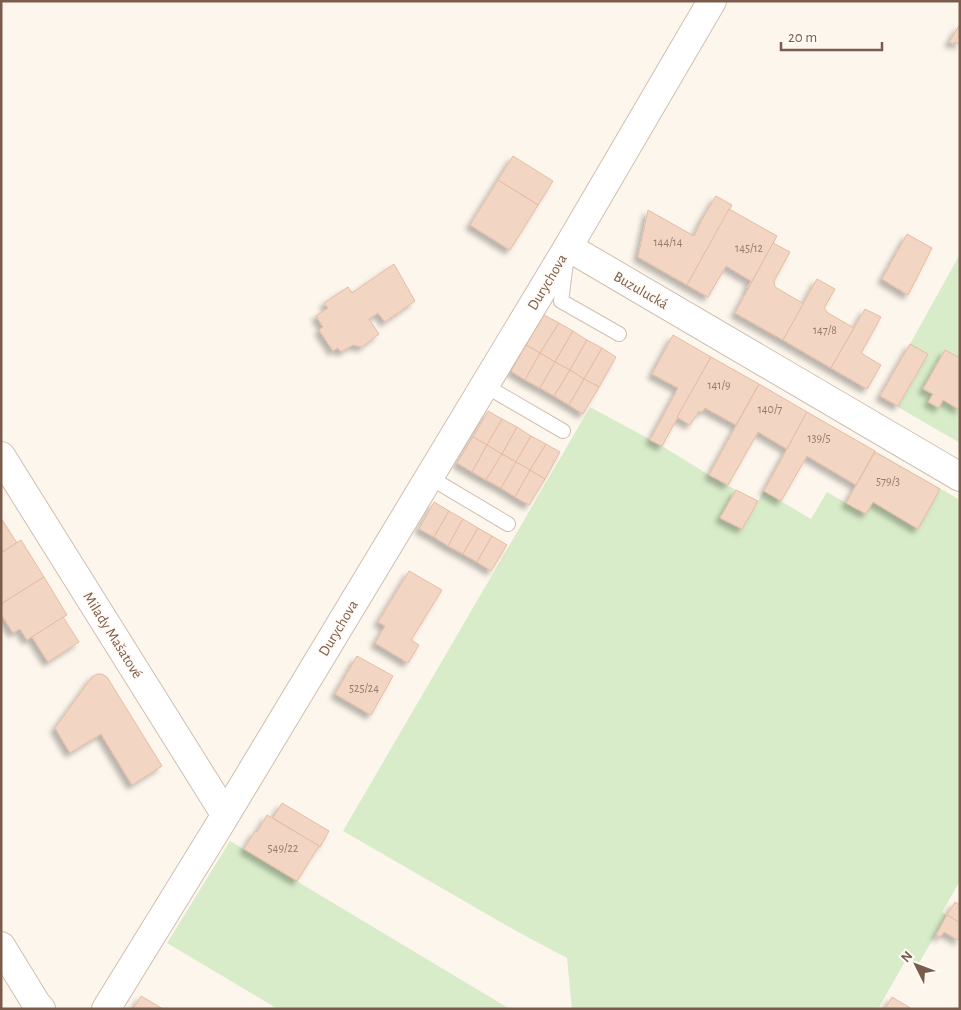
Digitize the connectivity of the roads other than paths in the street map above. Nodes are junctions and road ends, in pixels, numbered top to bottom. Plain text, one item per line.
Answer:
1 (712, 1) edge
2 (568, 247) junction
3 (619, 334) dead end
4 (484, 385) junction
5 (563, 431) dead end
6 (1, 456) edge
7 (429, 477) junction
8 (960, 478) edge
9 (508, 524) dead end
10 (225, 814) junction
11 (1, 946) edge
12 (41, 1009) edge
13 (106, 1009) edge

1 - 2 street
2 - 3 lane
2 - 4 street, Durychova
2 - 8 street, Buzulucká
4 - 5 lane
4 - 7 street, Durychova
6 - 10 street, Milady Mašatové
7 - 9 lane
7 - 10 street, Durychova
10 - 13 street, Durychova
11 - 12 street

